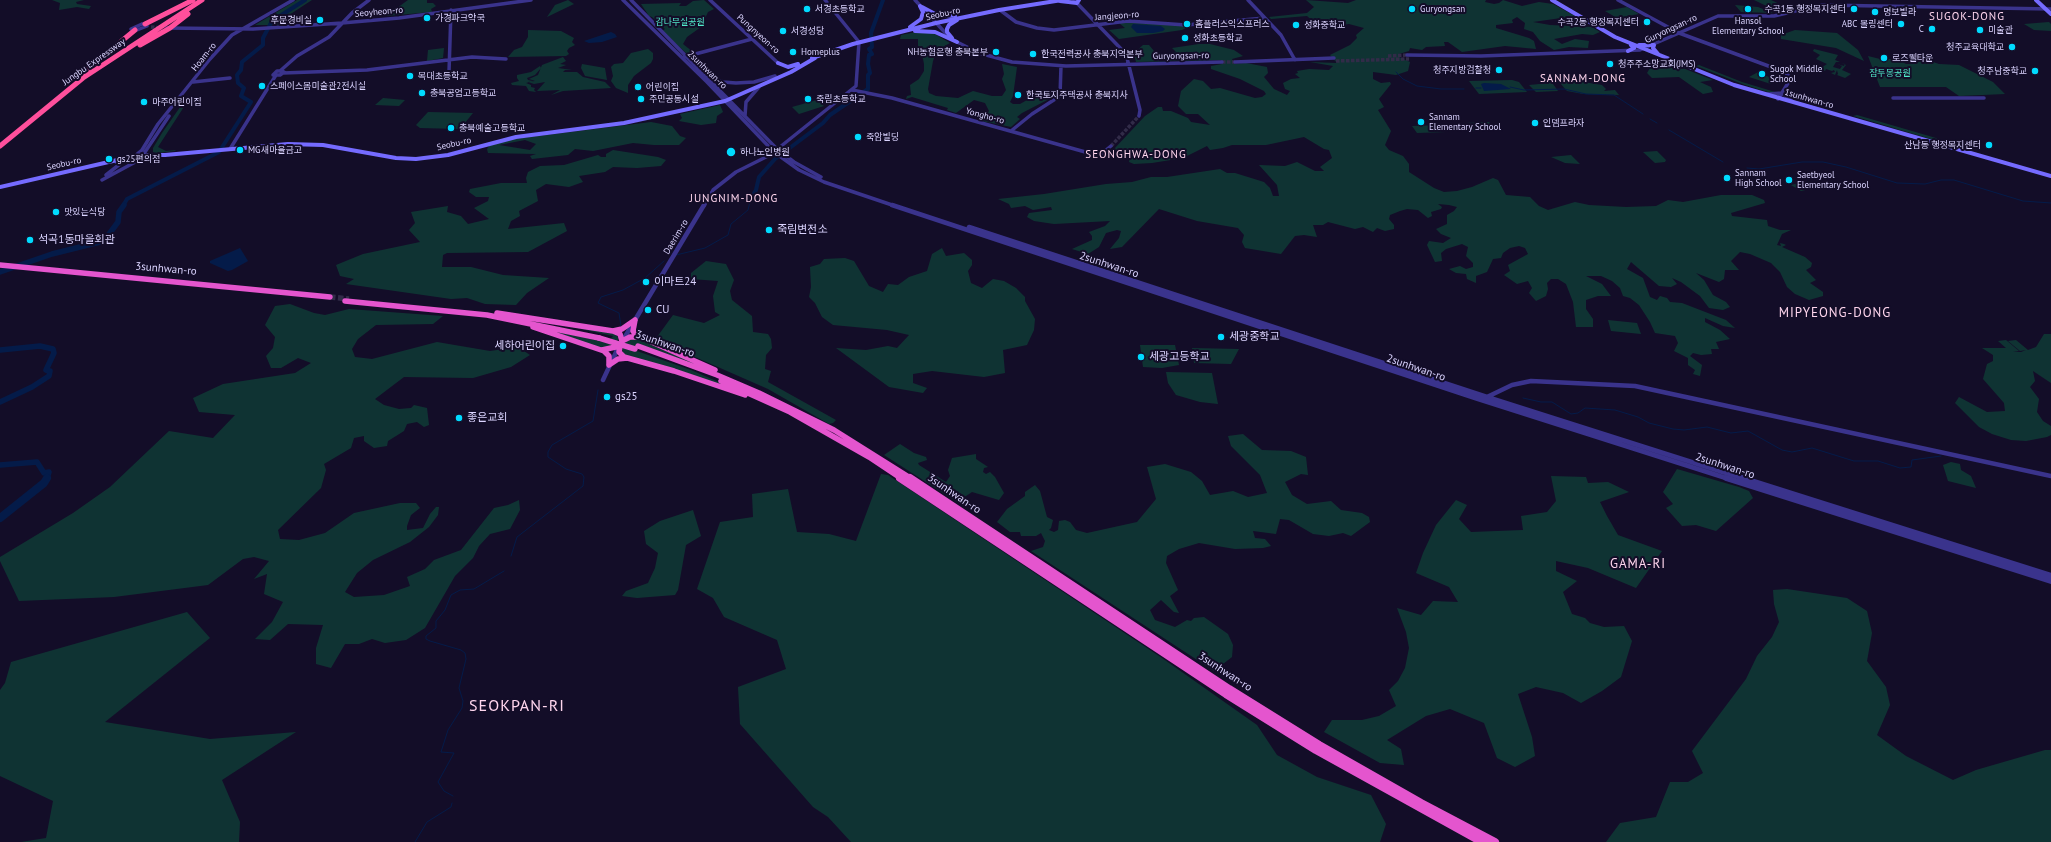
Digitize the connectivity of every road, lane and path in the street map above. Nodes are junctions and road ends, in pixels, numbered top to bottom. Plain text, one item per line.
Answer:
1 (192, 0) edge
2 (201, 0) edge
3 (207, 0) edge
4 (293, 0) edge
5 (369, 0) edge
6 (531, 0) edge
7 (623, 0) edge
8 (631, 0) edge
9 (710, 0) edge
10 (825, 0) edge
11 (915, 0) edge
12 (1062, 0) edge
13 (1248, 0) edge
14 (1552, 0) edge
15 (1618, 0) edge
16 (2036, 0) edge
17 (1057, 1) edge
18 (1077, 1) edge
19 (500, 2) edge
20 (920, 6) junction
21 (2049, 9) edge
22 (451, 10) junction
23 (1000, 10) junction
24 (2051, 14) edge
25 (977, 15) junction
26 (1265, 18) junction
27 (342, 23) junction
28 (936, 23) junction
29 (1098, 24) junction
30 (145, 26) junction
31 (151, 27) tunnel mouth
32 (167, 28) junction
33 (241, 29) junction
34 (135, 30) joint
35 (901, 32) junction
36 (1679, 33) junction
37 (752, 39) junction
38 (859, 42) junction
39 (957, 42) junction
40 (1627, 42) junction
41 (1654, 45) junction
42 (1644, 49) junction
43 (1628, 51) junction
44 (1659, 55) junction
45 (686, 57) junction
46 (1408, 57) tunnel mouth
47 (681, 58) junction
48 (814, 58) junction
49 (449, 59) junction
50 (506, 59) dead end
51 (810, 59) junction
52 (1295, 60) junction
53 (1335, 60) tunnel mouth
54 (778, 62) junction
55 (1222, 62) tunnel mouth
56 (1235, 62) tunnel mouth
57 (1130, 64) junction
58 (1061, 66) junction
59 (282, 72) junction
60 (449, 72) dead end
61 (782, 73) junction
62 (703, 74) junction
63 (775, 76) junction
64 (230, 78) dead end
65 (193, 82) junction
66 (759, 87) junction
67 (852, 90) junction
68 (1761, 94) junction
69 (1782, 94) junction
70 (1893, 98) dead end
71 (1984, 98) dead end
72 (1778, 99) junction
73 (727, 100) junction
74 (52, 101) junction
75 (1798, 104) junction
76 (169, 112) junction
77 (745, 116) junction
78 (1139, 116) dead end
79 (1011, 132) junction
80 (786, 142) junction
81 (771, 143) junction
82 (0, 144) edge
83 (1111, 146) tunnel mouth
84 (228, 149) junction
85 (777, 152) junction
86 (142, 157) junction
87 (784, 157) junction
88 (133, 158) junction
89 (116, 162) junction
90 (127, 166) junction
91 (112, 170) junction
92 (2051, 176) edge
93 (103, 178) junction
94 (0, 188) edge
95 (0, 265) edge
96 (0, 268) edge
97 (34, 270) junction
98 (329, 298) tunnel mouth
99 (465, 310) junction
100 (471, 313) junction
101 (635, 320) junction
102 (613, 331) junction
103 (601, 337) junction
104 (641, 338) junction
105 (621, 343) junction
106 (636, 348) junction
107 (602, 350) junction
108 (629, 358) junction
109 (609, 365) junction
110 (603, 380) dead end
111 (1487, 397) junction
112 (775, 405) junction
113 (797, 411) junction
114 (832, 431) junction
115 (842, 438) junction
116 (2051, 476) edge
117 (2029, 571) junction
118 (2051, 576) edge
119 (2051, 581) edge
120 (1482, 842) edge
121 (1495, 842) edge

1 - 30 highway
2 - 74 highway, Jungbu Expressway
3 - 32 highway
4 - 33 street
5 - 27 street
6 - 19 street, Seoyheon-ro
7 - 47 street, 2sunhwan-ro
8 - 45 street, 2sunhwan-ro
9 - 37 street, Pungnyeon-ro
10 - 38 street
11 - 20 street, Guryongsan-ro
12 - 17 main road, Seobu-ro
13 - 26 street
14 - 40 main road, 1sunhwan-ro
15 - 36 street
16 - 21 main road
17 - 18 main road
17 - 23 main road, Seobu-ro
18 - 29 street
19 - 22 street, Seoyheon-ro
20 - 25 main road
20 - 28 street, Guryongsan-ro
20 - 35 main road
21 - 24 main road
21 - 36 street, Guryongsan-ro
22 - 27 street, Seoyheon-ro
22 - 49 street
23 - 25 main road, Seobu-ro
23 - 29 street, Jangjeon-ro
25 - 28 main road, Seobu-ro
25 - 39 main road
26 - 29 street, Jangjeon-ro
26 - 52 street
27 - 33 street, Seoyheon-ro
27 - 59 street
28 - 35 main road, Seobu-ro
28 - 39 street, Guryongsan-ro
29 - 57 street
30 - 31 street
30 - 34 street
32 - 33 street, Seoyheon-ro
32 - 74 highway
33 - 65 street, Hoam-ro
34 - 74 highway
35 - 38 main road, Seobu-ro
35 - 39 main road
36 - 41 street, Guryongsan-ro
36 - 69 street
37 - 45 street
37 - 54 street, Pungnyeon-ro
38 - 48 main road, Seobu-ro
38 - 67 street
39 - 58 street, Guryongsan-ro
40 - 41 main road
40 - 42 main road, 1sunhwan-ro
40 - 43 main road
41 - 42 street, Guryongsan-ro
41 - 44 main road
42 - 43 street, Guryongsan-ro
42 - 44 main road, 1sunhwan-ro
43 - 46 street, Guryongsan-ro
44 - 68 main road, 1sunhwan-ro
45 - 47 street
45 - 62 street, 2sunhwan-ro
47 - 73 street, 2sunhwan-ro
48 - 51 main road, Seobu-ro
48 - 66 main road, Seobu-ro
49 - 50 street
49 - 59 street
49 - 60 street
51 - 54 main road
51 - 61 main road, Seobu-ro
52 - 53 street
52 - 56 street
54 - 61 main road
55 - 57 street, Guryongsan-ro
57 - 58 street, Guryongsan-ro
57 - 78 street
58 - 79 street
59 - 84 street
61 - 63 main road, Seobu-ro
62 - 63 street
62 - 73 street, 2sunhwan-ro
63 - 73 main road, Seobu-ro
64 - 65 street
65 - 76 street, Hoam-ro
66 - 73 main road, Seobu-ro
66 - 77 street
67 - 79 street, Yongho-ro
67 - 80 street, Daerim-ro
68 - 69 street
68 - 72 main road, 1sunhwan-ro
69 - 72 street
69 - 75 street
70 - 71 street
72 - 75 main road, 1sunhwan-ro
73 - 77 street, 2sunhwan-ro
73 - 84 main road, Seobu-ro
73 - 85 street, 2sunhwan-ro
74 - 82 highway, Jungbu Expressway
75 - 92 main road, 1sunhwan-ro
76 - 86 street
76 - 88 street
77 - 81 street, 2sunhwan-ro
79 - 83 street, Yongho-ro
80 - 81 street
80 - 85 street, Daerim-ro
81 - 85 street, 2sunhwan-ro
84 - 86 main road, Seobu-ro
85 - 87 street
85 - 101 street, Daerim-ro
86 - 88 main road
86 - 93 street
87 - 111 street, 2sunhwan-ro
87 - 117 street, 2sunhwan-ro
88 - 89 main road, Seobu-ro
88 - 90 street
88 - 94 main road, Seobu-ro
89 - 91 street
89 - 94 main road, Seobu-ro
90 - 91 street
90 - 93 street
91 - 93 street
95 - 97 highway, 3sunhwan-ro
96 - 97 highway, 3sunhwan-ro
97 - 98 highway, 3sunhwan-ro
99 - 100 highway, 3sunhwan-ro
99 - 102 highway
99 - 103 highway, 3sunhwan-ro
100 - 103 highway, 3sunhwan-ro
100 - 107 highway
101 - 102 highway
101 - 104 highway
101 - 105 street, Daerim-ro
102 - 105 highway
103 - 106 highway, 3sunhwan-ro, bridge
104 - 105 highway
104 - 113 highway
105 - 107 highway
105 - 108 highway
105 - 109 street, Daerim-ro
106 - 112 highway, 3sunhwan-ro
106 - 113 highway, 3sunhwan-ro
107 - 109 highway
108 - 109 highway
108 - 112 highway
109 - 110 street, Daerim-ro
111 - 116 street
111 - 117 street, 2sunhwan-ro
112 - 114 highway, 3sunhwan-ro
113 - 114 highway, 3sunhwan-ro
114 - 115 highway, 3sunhwan-ro
115 - 120 highway, 3sunhwan-ro
115 - 121 highway, 3sunhwan-ro
117 - 118 street
117 - 119 street

